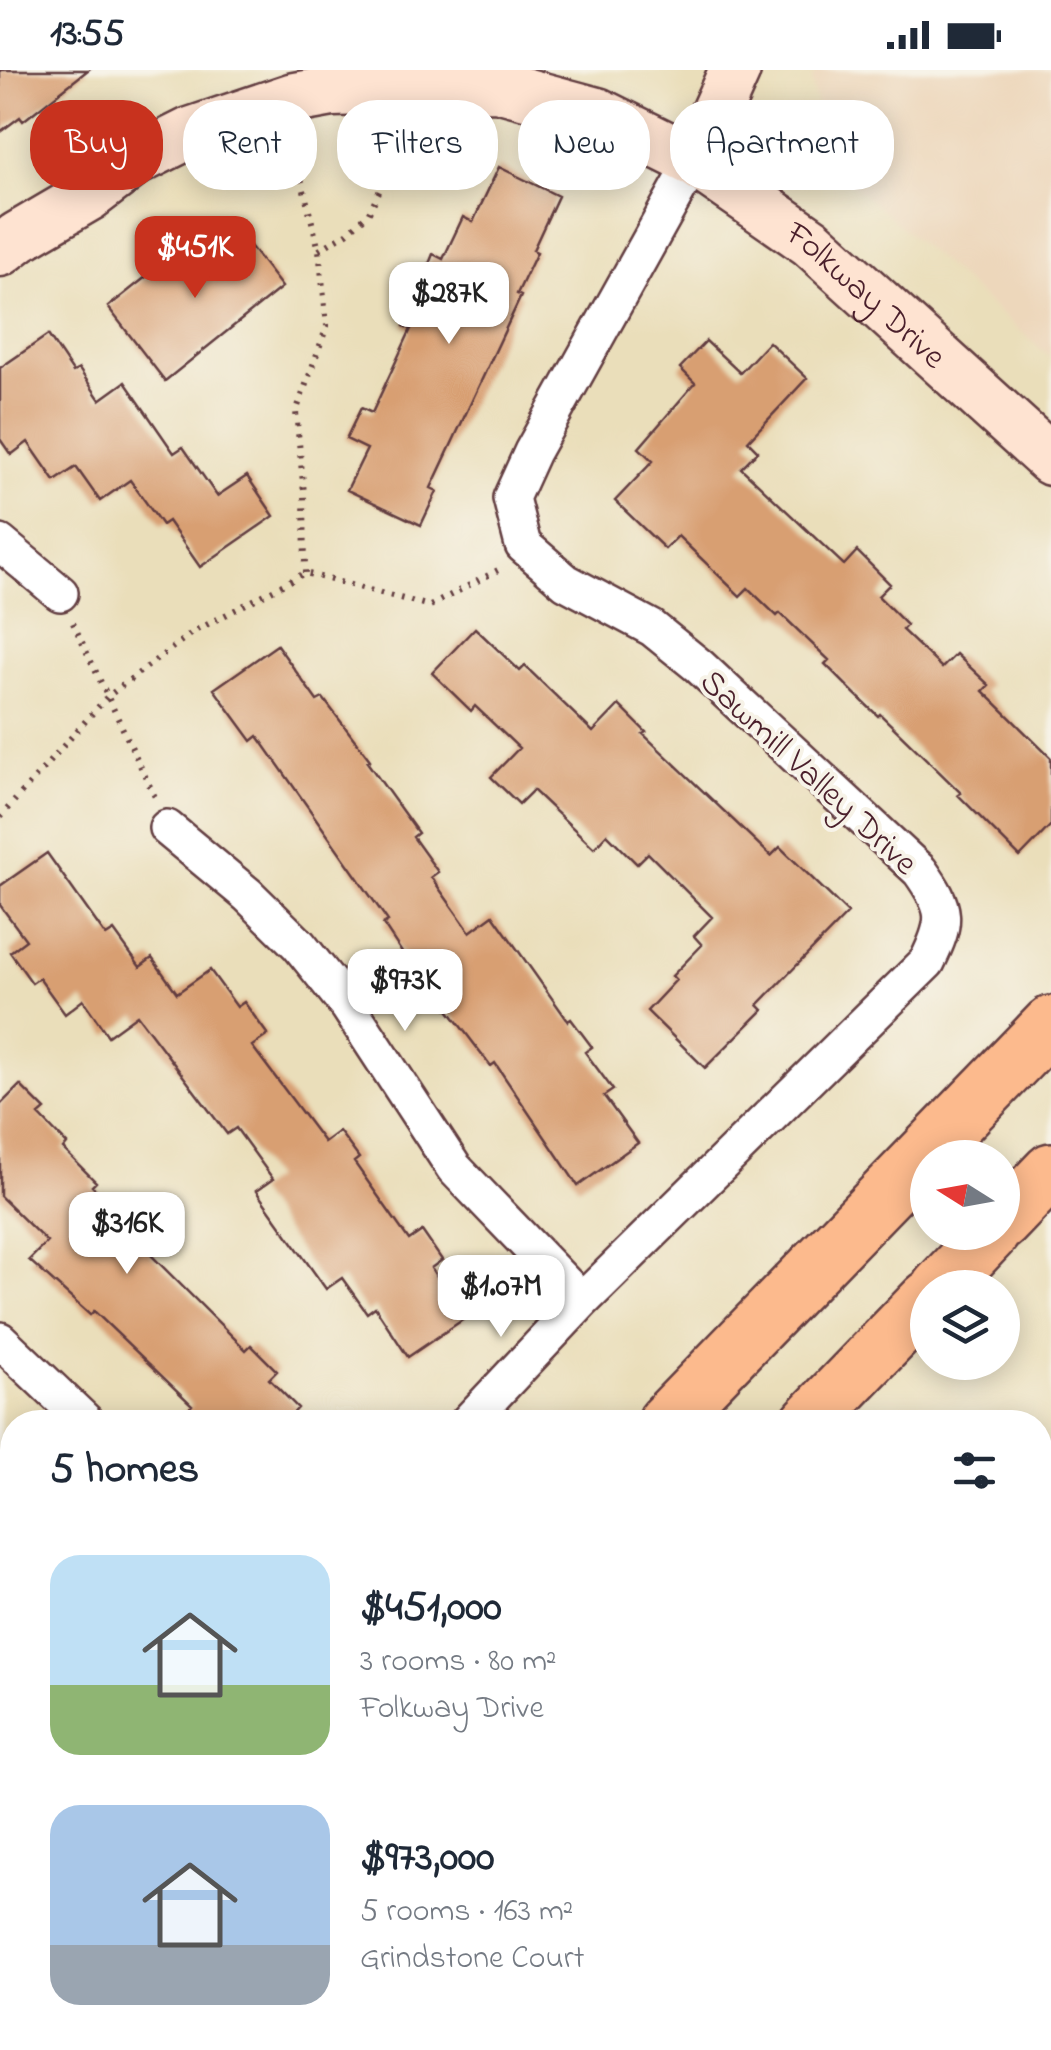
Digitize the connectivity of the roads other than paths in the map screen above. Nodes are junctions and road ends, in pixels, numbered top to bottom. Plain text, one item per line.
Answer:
1 (736, 70) edge
2 (722, 100) edge
3 (670, 149) edge
4 (678, 190) edge
5 (736, 190) edge
6 (0, 251) edge
7 (1051, 460) edge
8 (0, 543) edge
9 (60, 593) road end
10 (170, 831) road end
11 (1051, 1024) edge
12 (1051, 1171) edge
13 (1020, 1203) edge
14 (975, 1250) edge
15 (956, 1270) edge
16 (582, 1301) junction
17 (910, 1318) edge
18 (0, 1340) edge
19 (73, 1410) edge
20 (479, 1410) edge
21 (677, 1410) edge
22 (821, 1410) edge

1 - 2 street, Sawmill Valley Drive
3 - 6 street, Folkway Drive
4 - 16 street, Sawmill Valley Drive
5 - 7 street, Folkway Drive
8 - 9 street
10 - 16 street
11 - 21 main road
12 - 13 main road
14 - 15 main road
16 - 20 street, Sawmill Valley Drive
17 - 22 main road
18 - 19 street

